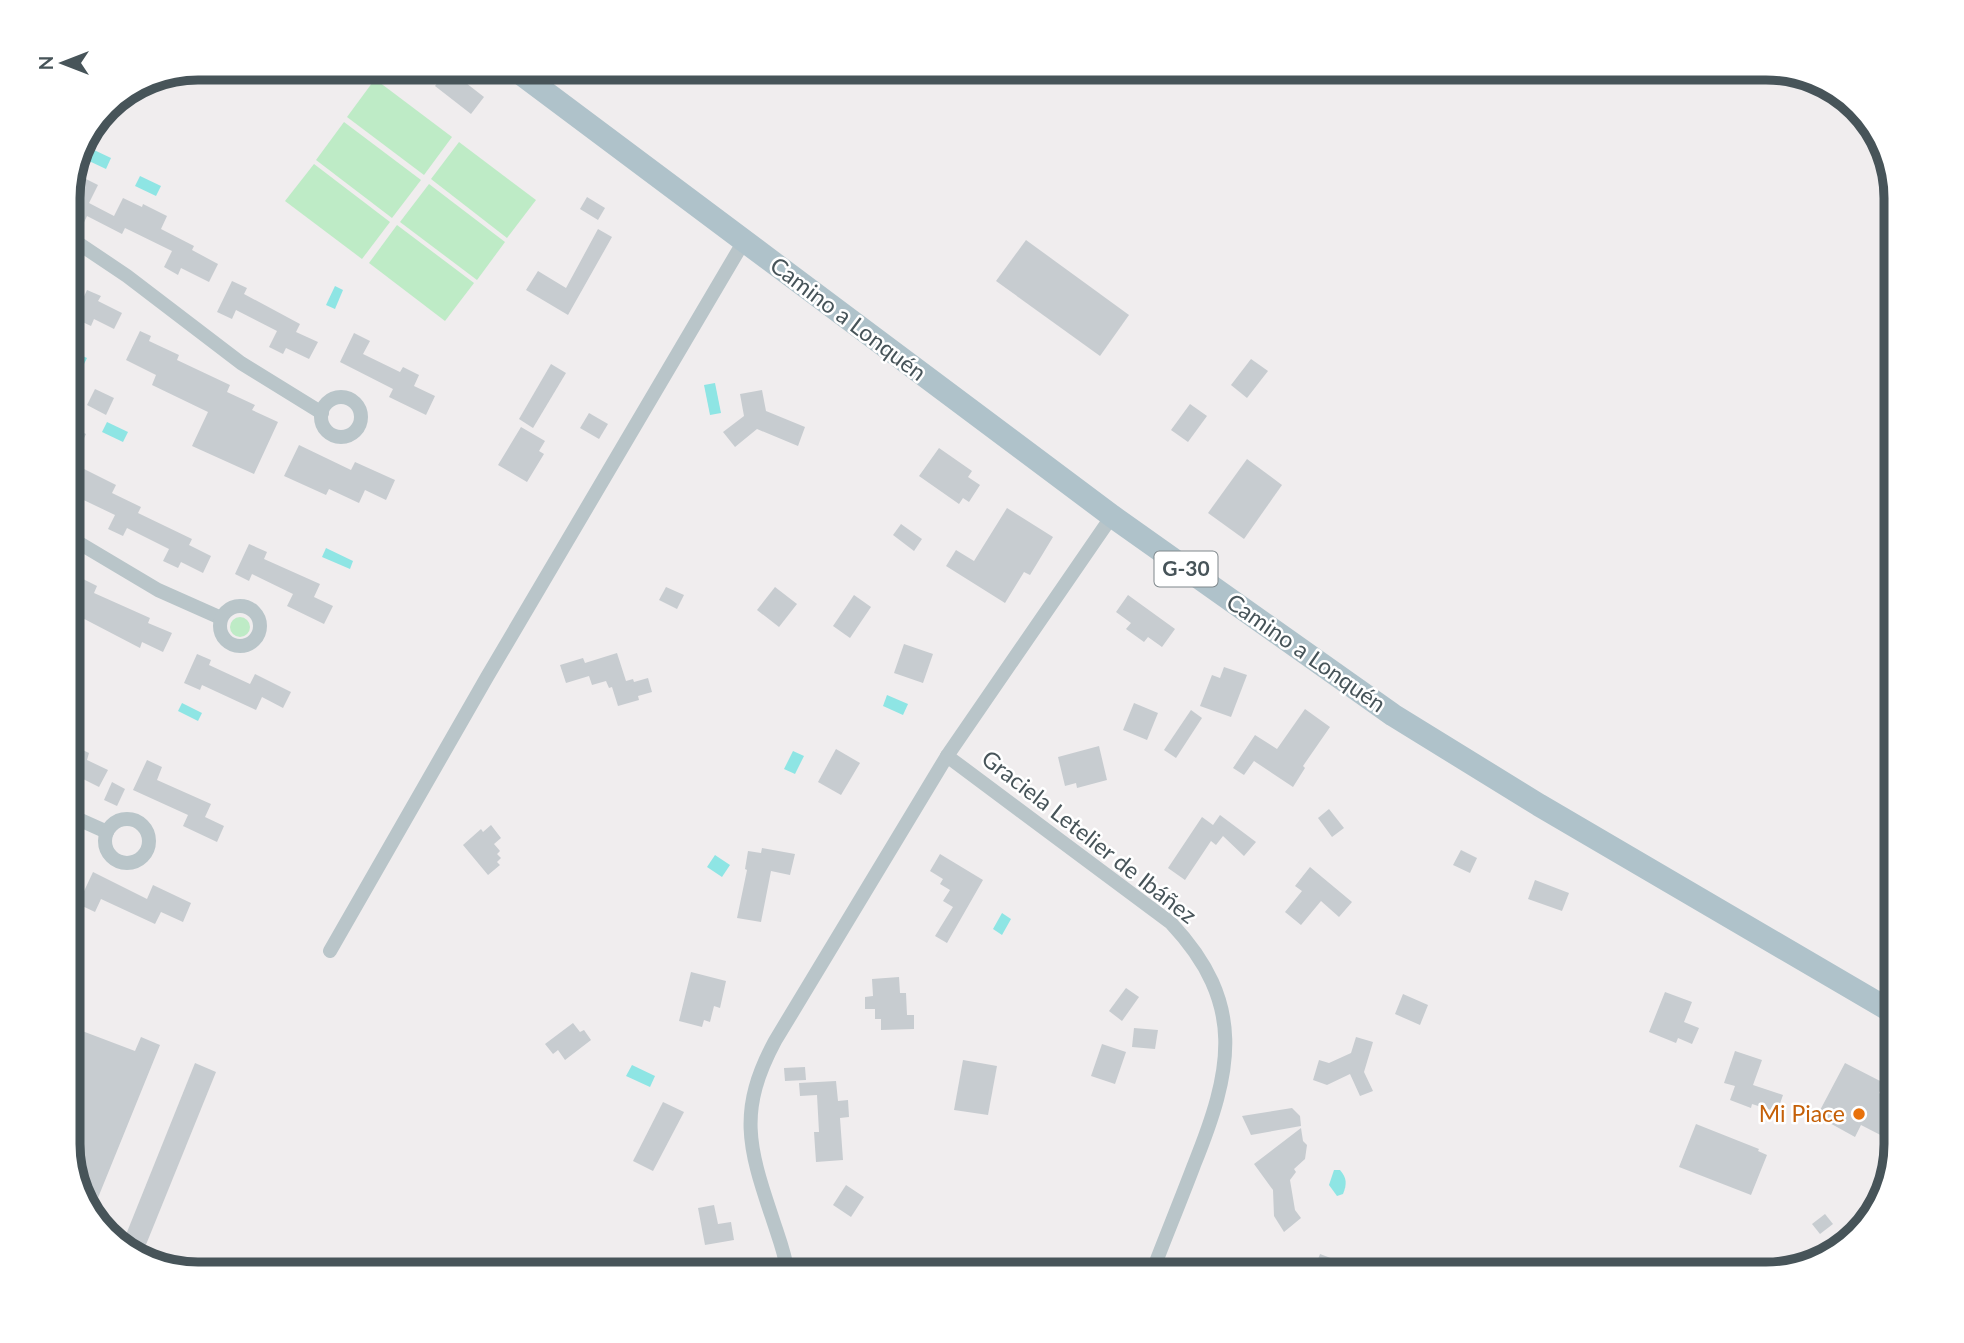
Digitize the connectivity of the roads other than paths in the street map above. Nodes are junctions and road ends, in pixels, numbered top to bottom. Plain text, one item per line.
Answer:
1 (529, 80) edge
2 (744, 241) junction
3 (81, 246) edge
4 (322, 413) dead end
5 (1112, 516) junction
6 (81, 545) edge
7 (221, 618) dead end
8 (947, 756) junction
9 (81, 821) edge
10 (107, 832) dead end
11 (330, 951) dead end
12 (1884, 1007) edge
13 (787, 1263) edge
14 (1156, 1263) edge

1 - 2 main road, Camino a Lonquén / G-30
2 - 5 main road, Camino a Lonquén / G-30
2 - 11 street
3 - 4 street
5 - 8 street, Graciela Letelier de Ibáñez
5 - 12 main road, Camino a Lonquén / G-30
6 - 7 street
8 - 13 street, Graciela Letelier de Ibáñez
8 - 14 street, Graciela Letelier de Ibáñez
9 - 10 street

